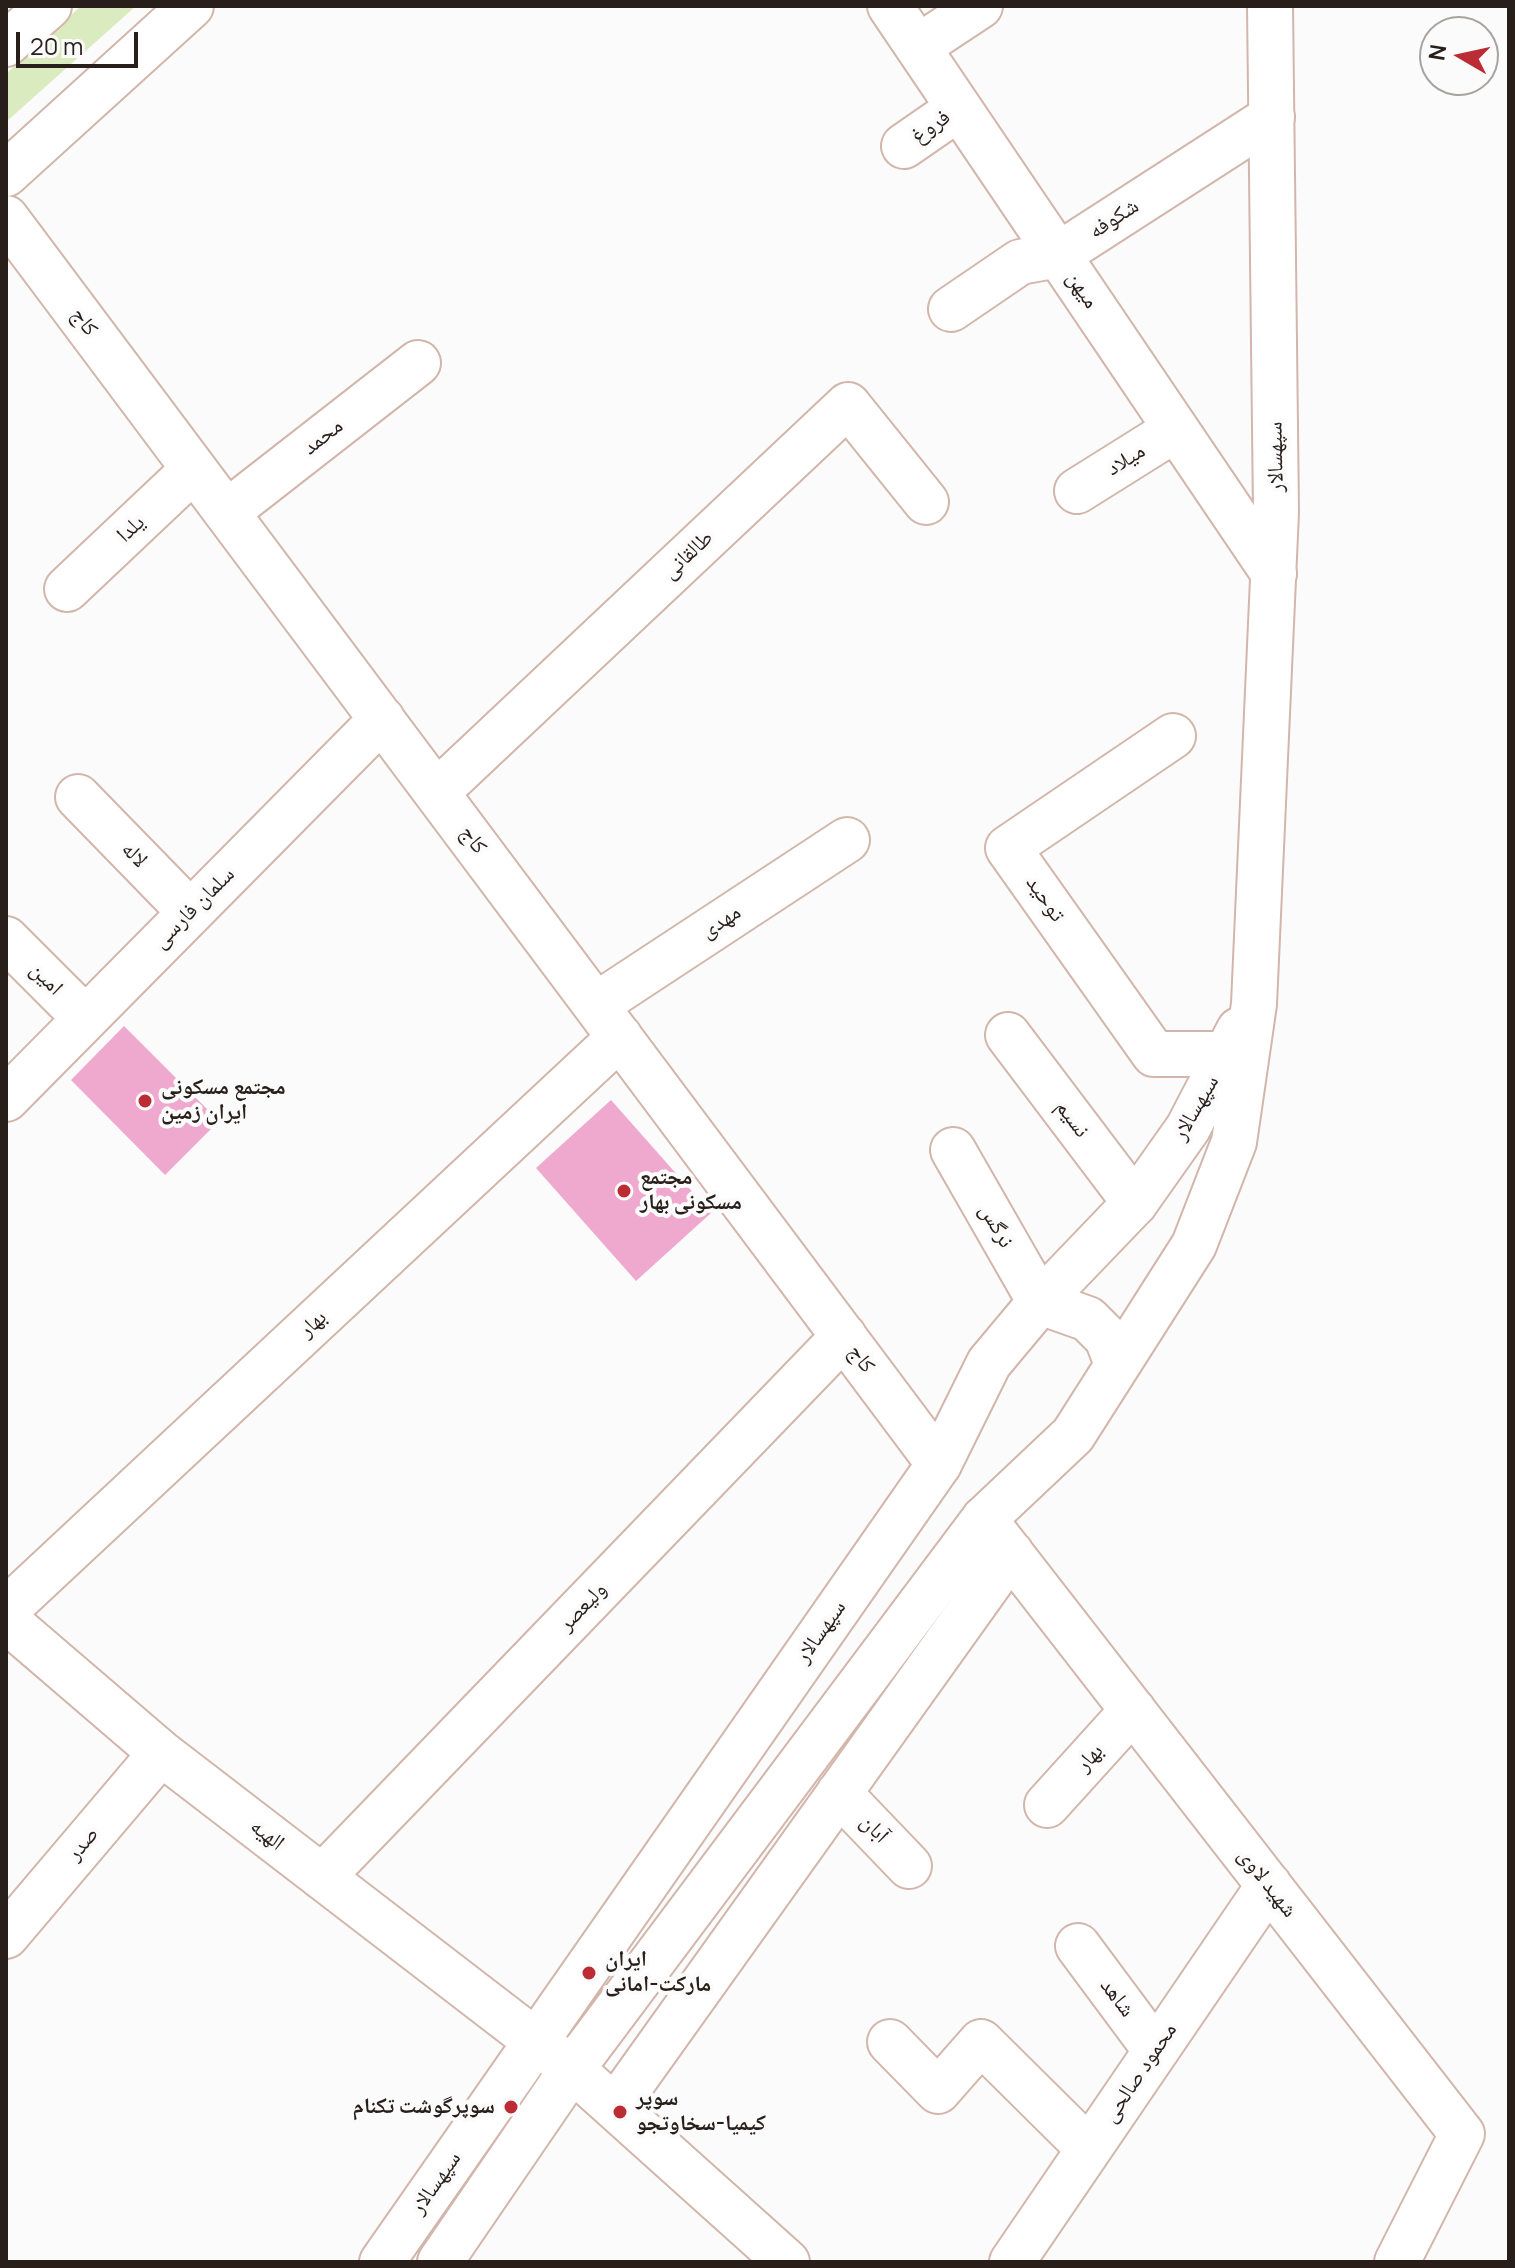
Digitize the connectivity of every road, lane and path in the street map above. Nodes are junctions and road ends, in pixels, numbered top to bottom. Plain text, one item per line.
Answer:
1 (49, 6) edge
2 (191, 6) edge
3 (890, 6) edge
4 (980, 6) edge
5 (1270, 6) edge
6 (6, 44) edge
7 (918, 47) junction
8 (959, 108) junction
9 (1272, 117) junction
10 (904, 146) dead end
11 (6, 174) edge
12 (6, 218) edge
13 (1058, 255) junction
14 (951, 309) dead end
15 (418, 363) dead end
16 (1176, 429) junction
17 (194, 469) junction
18 (1077, 491) dead end
19 (926, 502) dead end
20 (227, 512) junction
21 (1274, 574) junction
22 (67, 589) dead end
23 (382, 719) junction
24 (1173, 736) dead end
25 (437, 792) junction
26 (78, 797) dead end
27 (847, 840) dead end
28 (190, 912) junction
29 (6, 939) edge
30 (1254, 1004) junction
31 (85, 1018) junction
32 (608, 1021) junction
33 (1008, 1035) dead end
34 (1226, 1054) junction
35 (6, 1099) edge
36 (953, 1150) dead end
37 (1135, 1203) junction
38 (1040, 1302) junction
39 (844, 1336) junction
40 (1117, 1364) junction
41 (939, 1464) junction
42 (984, 1519) junction
43 (1011, 1553) junction
44 (6, 1610) edge
45 (6, 1620) edge
46 (1133, 1710) junction
47 (161, 1753) junction
48 (839, 1793) junction
49 (1047, 1805) dead end
50 (909, 1866) dead end
51 (322, 1877) junction
52 (1269, 1885) junction
53 (6, 1936) edge
54 (1078, 1946) dead end
55 (534, 2042) junction
56 (890, 2042) dead end
57 (1156, 2051) junction
58 (572, 2069) junction
59 (615, 2107) junction
60 (1089, 2149) junction
61 (382, 2262) edge
62 (440, 2262) edge
63 (787, 2262) edge
64 (1012, 2262) edge
65 (1397, 2262) edge

1 - 6 street
2 - 11 street
3 - 7 street, میهن
4 - 7 street
5 - 9 street, سپهسالار
7 - 8 street, میهن
8 - 10 street, فروغ
8 - 13 street, میهن
9 - 13 street, شکوفه
9 - 21 street, سپهسالار
12 - 17 street, کاج
13 - 14 street, شکوفه
13 - 16 street, میهن
15 - 20 street, محمد
16 - 18 street, میلاد
16 - 21 street, میهن
17 - 20 street, کاج
17 - 22 street, یلدا
19 - 25 street, طالقانی
20 - 23 street, کاج
21 - 30 street, سپهسالار
23 - 25 street, کاج
23 - 28 street, سلمان فارسی
24 - 34 street, توحید
25 - 32 street, کاج
26 - 28 street, لاله
27 - 32 street, مهدی
28 - 31 street, سلمان فارسی
29 - 31 street, امین
30 - 34 street, سپهسالار
30 - 40 street, سپهسالار
31 - 35 street, سلمان فارسی
32 - 39 street, کاج
32 - 44 street, بهار
33 - 37 street, نسیم
34 - 37 street, سپهسالار
36 - 38 street, نرگس
37 - 38 street, سپهسالار
38 - 40 street
38 - 41 street, سپهسالار
39 - 41 street, کاج
39 - 51 street, ولیعصر
40 - 42 street, سپهسالار
41 - 55 street, سپهسالار
42 - 43 street, شهید لاوی
42 - 58 street, سپهسالار
43 - 46 street, شهید لاوی
43 - 48 street
45 - 47 street, الهیه
46 - 49 street, بهار
46 - 52 street, شهید لاوی
47 - 51 street, الهیه
47 - 53 street, صدر
48 - 50 street, آبان
48 - 59 street
51 - 55 street, الهیه
52 - 57 street, محمود صالحی
52 - 65 street, شهید لاوی
54 - 57 street, شاهد
55 - 58 street, الهیه
55 - 61 street, سپهسالار
56 - 60 street
57 - 60 street, محمود صالحی
58 - 59 street, الهیه
58 - 62 street, سپهسالار
59 - 63 street, الهیه
60 - 64 street, محمود صالحی

